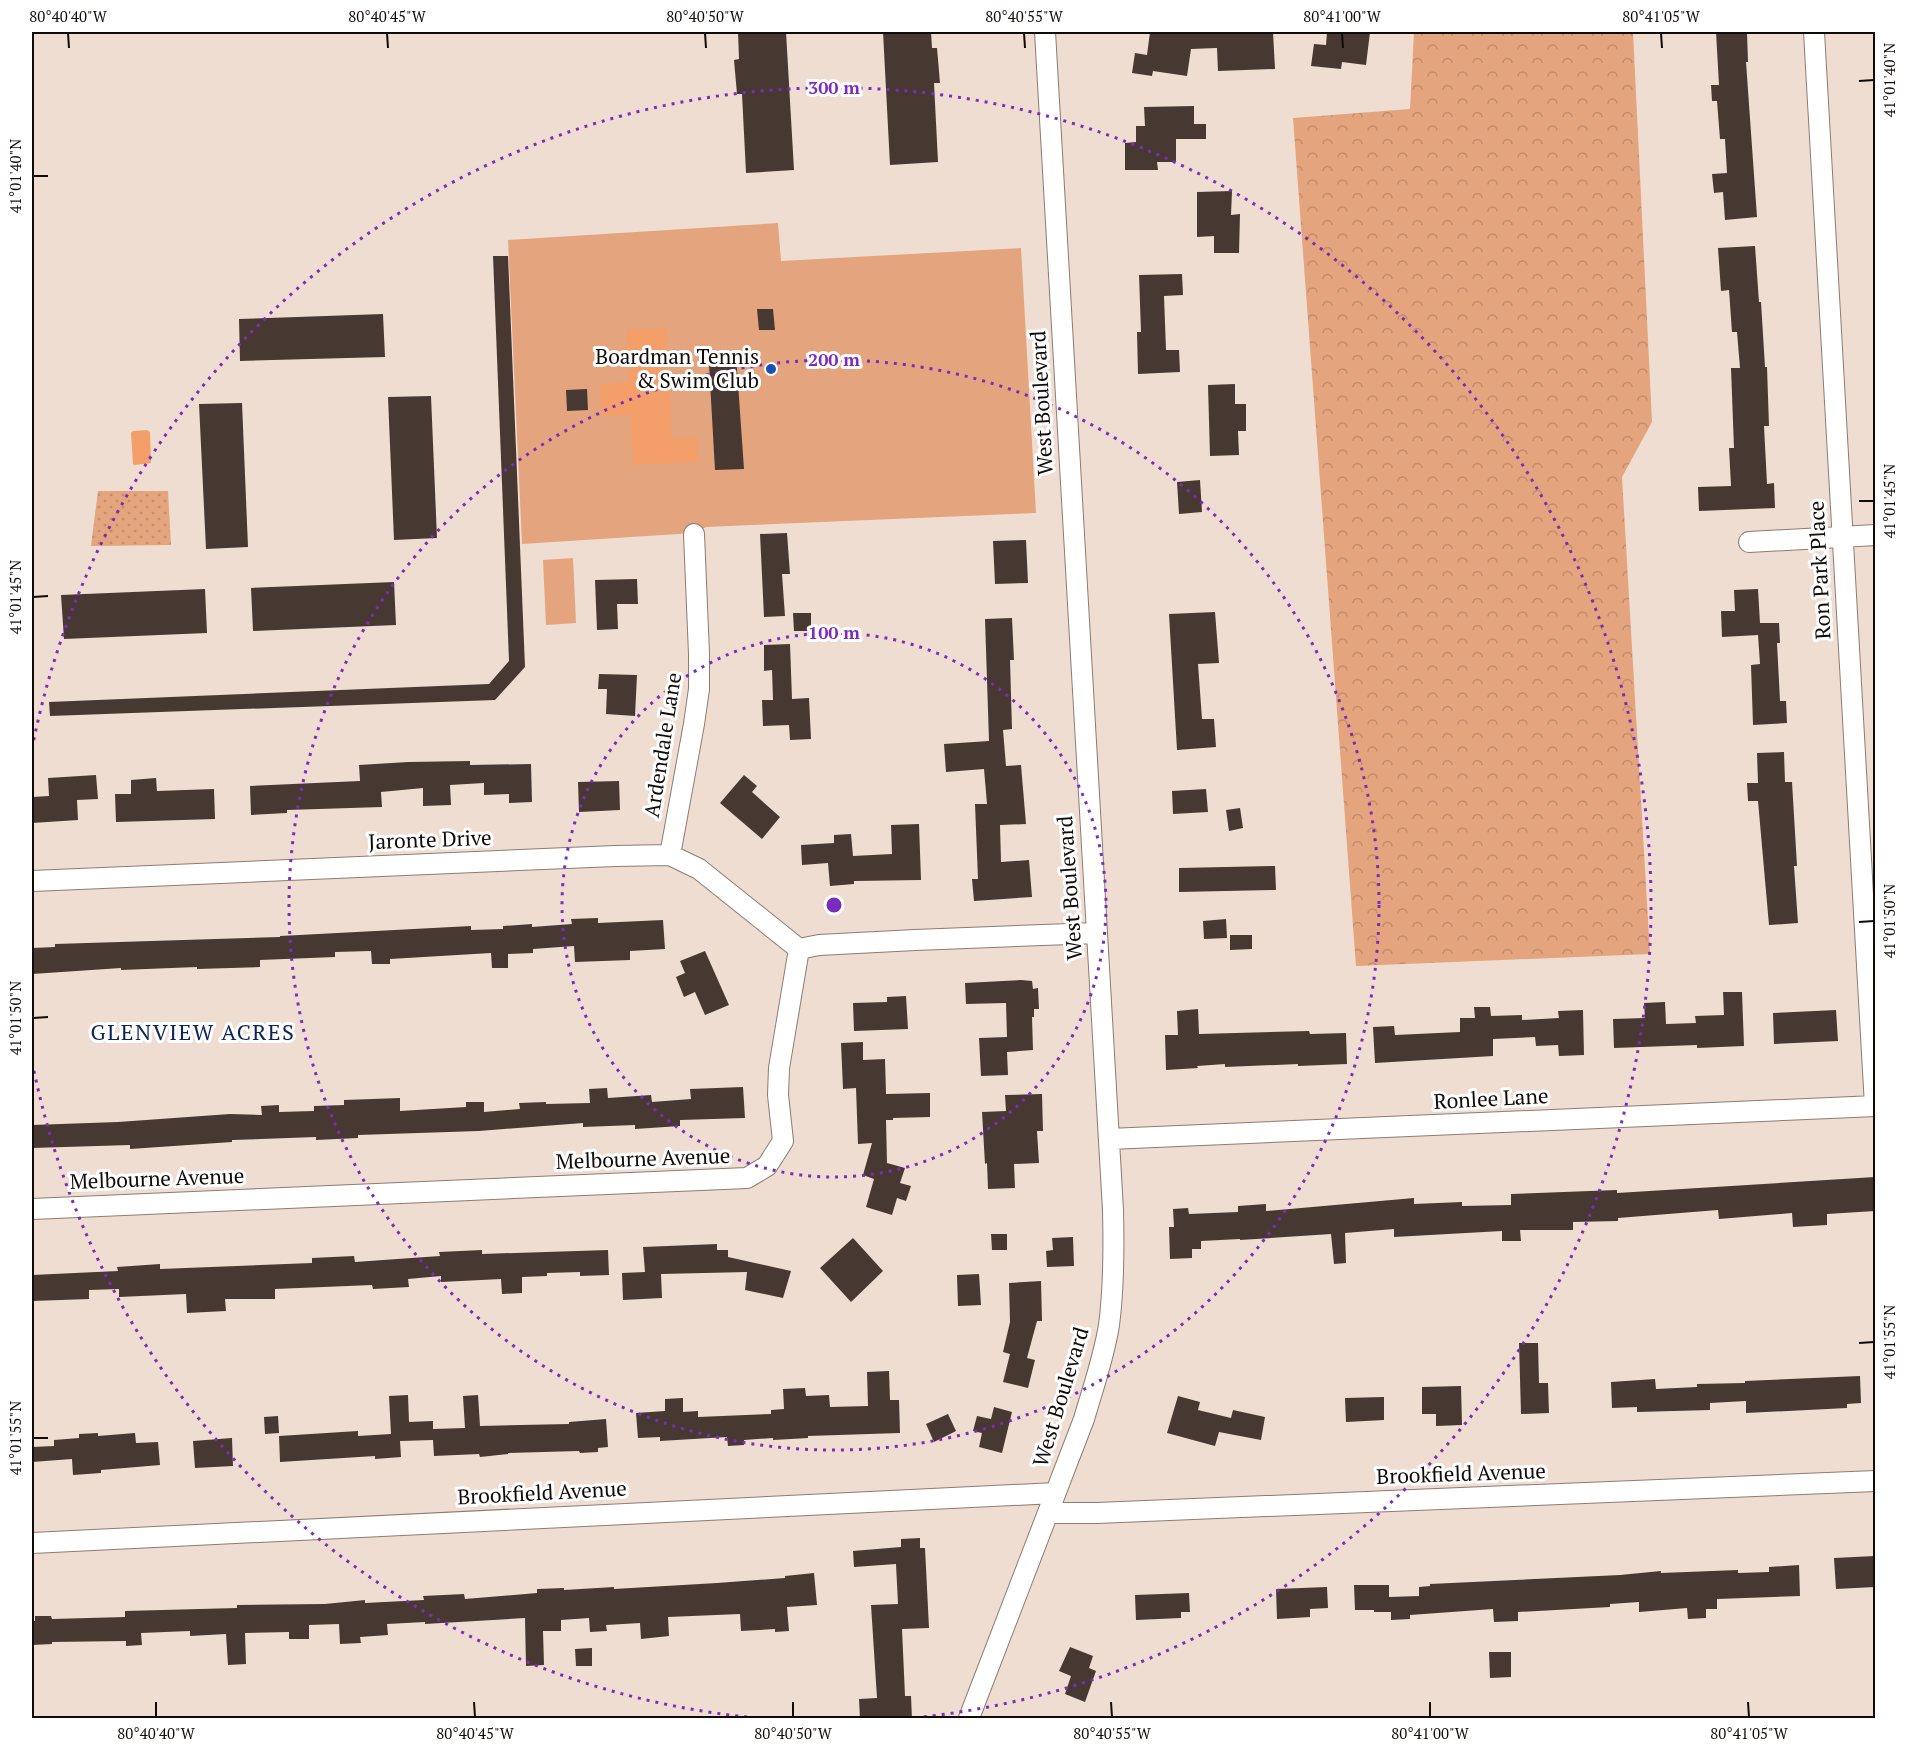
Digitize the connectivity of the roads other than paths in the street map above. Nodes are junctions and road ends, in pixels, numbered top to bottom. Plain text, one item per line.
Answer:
1 (1045, 32) edge
2 (1814, 32) edge
3 (694, 534) dead end
4 (1875, 536) edge
5 (1843, 537) junction
6 (1749, 542) dead end
7 (669, 855) junction
8 (32, 881) edge
9 (1096, 933) junction
10 (799, 949) junction
11 (1875, 1106) edge
12 (1109, 1139) junction
13 (32, 1209) edge
14 (1875, 1481) edge
15 (1055, 1493) junction
16 (1048, 1513) junction
17 (32, 1543) edge
18 (969, 1719) edge

1 - 9 street, West Boulevard
2 - 5 street, Ron Park Place
3 - 7 street, Ardendale Lane
4 - 5 street
5 - 6 street
5 - 11 street, Ron Park Place
7 - 8 street, Jaronte Drive
7 - 10 street, Jaronte Drive
9 - 10 street
9 - 12 street, West Boulevard
10 - 13 street, Melbourne Avenue
11 - 12 street, Ronlee Lane
12 - 15 street, West Boulevard
14 - 16 street, Brookfield Avenue
15 - 16 street, West Boulevard
15 - 17 street, Brookfield Avenue
16 - 18 street, West Boulevard

